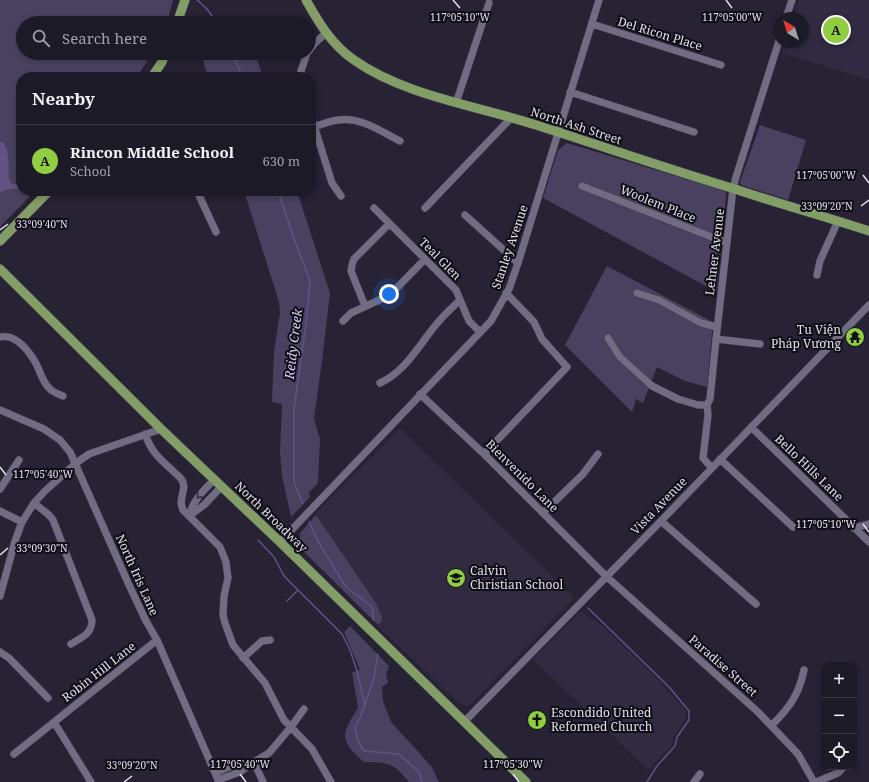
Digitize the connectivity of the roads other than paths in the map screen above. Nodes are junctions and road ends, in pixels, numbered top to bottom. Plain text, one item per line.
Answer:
1 (185, 0) edge
2 (306, 0) edge
3 (599, 0) edge
4 (792, 0) edge
5 (489, 3) dead end
6 (788, 12) edge
7 (179, 16) edge
8 (316, 16) edge
9 (316, 16) edge
10 (592, 24) junction
11 (326, 33) junction
12 (316, 42) edge
13 (777, 48) edge
14 (163, 60) edge
15 (305, 60) edge
16 (721, 65) dead end
17 (155, 72) edge
18 (301, 72) edge
19 (570, 92) junction
20 (456, 103) junction
21 (511, 118) junction
22 (316, 126) edge
23 (558, 132) junction
24 (694, 132) dead end
25 (316, 133) edge
26 (400, 141) dead end
27 (582, 186) dead end
28 (734, 189) junction
29 (44, 196) edge
30 (199, 196) edge
31 (341, 196) dead end
32 (374, 208) dead end
33 (425, 208) dead end
34 (465, 215) dead end
35 (838, 221) junction
36 (389, 224) junction
37 (869, 231) edge
38 (216, 232) dead end
39 (0, 241) edge
40 (727, 244) junction
41 (425, 259) junction
42 (518, 263) junction
43 (0, 269) edge
44 (817, 275) dead end
45 (506, 293) junction
46 (637, 293) dead end
47 (460, 300) junction
48 (869, 305) edge
49 (365, 306) junction
50 (343, 320) dead end
51 (717, 327) junction
52 (480, 332) junction
53 (0, 337) edge
54 (608, 338) dead end
55 (716, 339) junction
56 (760, 344) dead end
57 (380, 383) dead end
58 (420, 394) junction
59 (63, 396) dead end
60 (707, 405) junction
61 (0, 410) edge
62 (751, 427) junction
63 (161, 429) junction
64 (146, 434) junction
65 (484, 454) junction
66 (598, 454) dead end
67 (720, 459) junction
68 (19, 460) dead end
69 (76, 463) junction
70 (712, 468) junction
71 (214, 480) junction
72 (221, 487) junction
73 (0, 489) edge
74 (34, 503) junction
75 (0, 511) edge
76 (543, 513) junction
77 (189, 516) junction
78 (662, 521) junction
79 (22, 522) junction
80 (869, 524) edge
81 (793, 527) dead end
82 (854, 528) junction
83 (280, 542) junction
84 (869, 542) edge
85 (606, 576) junction
86 (0, 596) edge
87 (756, 604) dead end
88 (157, 640) junction
89 (270, 640) dead end
90 (71, 644) dead end
91 (0, 652) edge
92 (243, 658) junction
93 (804, 670) dead end
94 (48, 698) dead end
95 (304, 709) dead end
96 (54, 722) junction
97 (464, 722) junction
98 (772, 725) junction
99 (291, 727) junction
100 (14, 754) dead end
101 (254, 762) junction
102 (841, 770) edge
103 (215, 773) junction
104 (700, 774) dead end
105 (219, 781) edge
106 (91, 782) edge
107 (263, 782) edge
108 (331, 782) edge
109 (526, 782) edge
110 (694, 782) edge
111 (815, 782) edge

1 - 7 main road
2 - 8 main road, North Ash Street
3 - 10 street, Stanley Avenue
4 - 6 street
5 - 20 street
9 - 11 main road, North Ash Street
10 - 16 street, Del Ricon Place
10 - 19 street, Stanley Avenue
11 - 12 street
11 - 20 main road, North Ash Street
13 - 28 street, Lehner Avenue
14 - 17 main road
15 - 18 street
19 - 23 street, Stanley Avenue
19 - 24 street
20 - 21 main road, North Ash Street
21 - 23 main road, North Ash Street
21 - 33 street
22 - 26 street
23 - 28 main road, North Ash Street
23 - 42 street, Stanley Avenue
25 - 31 street
27 - 40 street, Woolem Place
28 - 35 main road, North Ash Street
28 - 40 street, Lehner Avenue
29 - 39 main road
30 - 38 street
32 - 36 street, Teal Glen
34 - 42 street
35 - 37 main road, North Ash Street
35 - 44 street
36 - 41 street, Teal Glen
36 - 49 street
40 - 51 street, Lehner Avenue
41 - 47 street, Teal Glen
41 - 49 street
42 - 45 street, Stanley Avenue
43 - 63 main road, North Broadway
45 - 52 street, Stanley Avenue
45 - 65 street
46 - 51 street
47 - 52 street, Teal Glen
47 - 57 street
48 - 62 street, Vista Avenue
49 - 50 street
51 - 55 street, Lehner Avenue
52 - 58 street, Stanley Avenue
53 - 59 street
54 - 60 street
55 - 56 street
55 - 60 street, Lehner Avenue
58 - 65 street, Bienvenido Lane
58 - 83 street, Stanley Avenue
60 - 70 street, Lehner Avenue
61 - 69 street, North Iris Lane
62 - 67 street, Vista Avenue
62 - 82 street, Bello Hills Lane
63 - 64 street
63 - 71 main road, North Broadway
64 - 69 street
64 - 77 street
65 - 76 street, Bienvenido Lane
66 - 76 street
67 - 70 street, Vista Avenue
67 - 81 street
68 - 73 street
69 - 74 street
69 - 88 street, North Iris Lane
70 - 78 street, Vista Avenue
71 - 72 main road, North Broadway
71 -> 77 street
72 - 77 street
72 - 83 main road, North Broadway
74 - 79 street
74 - 90 street
75 - 79 street
76 - 85 street, Bienvenido Lane
77 - 92 street
78 - 85 street, Vista Avenue
78 - 87 street
79 - 86 street
80 - 82 street
82 - 84 street, Bello Hills Lane
83 - 97 main road, North Broadway
85 - 97 street, Vista Avenue
85 - 98 street, Paradise Street
88 - 96 street, Robin Hill Lane
88 - 103 street, North Iris Lane
89 - 92 street
91 - 94 street
92 - 99 street
93 - 98 street
95 - 99 street
96 - 100 street, Robin Hill Lane
96 - 106 street
97 - 109 main road, North Broadway
98 - 111 street, Paradise Street
99 - 101 street
99 - 108 street
101 - 103 street
101 - 105 street
101 - 107 street
102 - 111 street, Paradise Street
103 - 105 street, North Iris Lane
104 - 110 street

